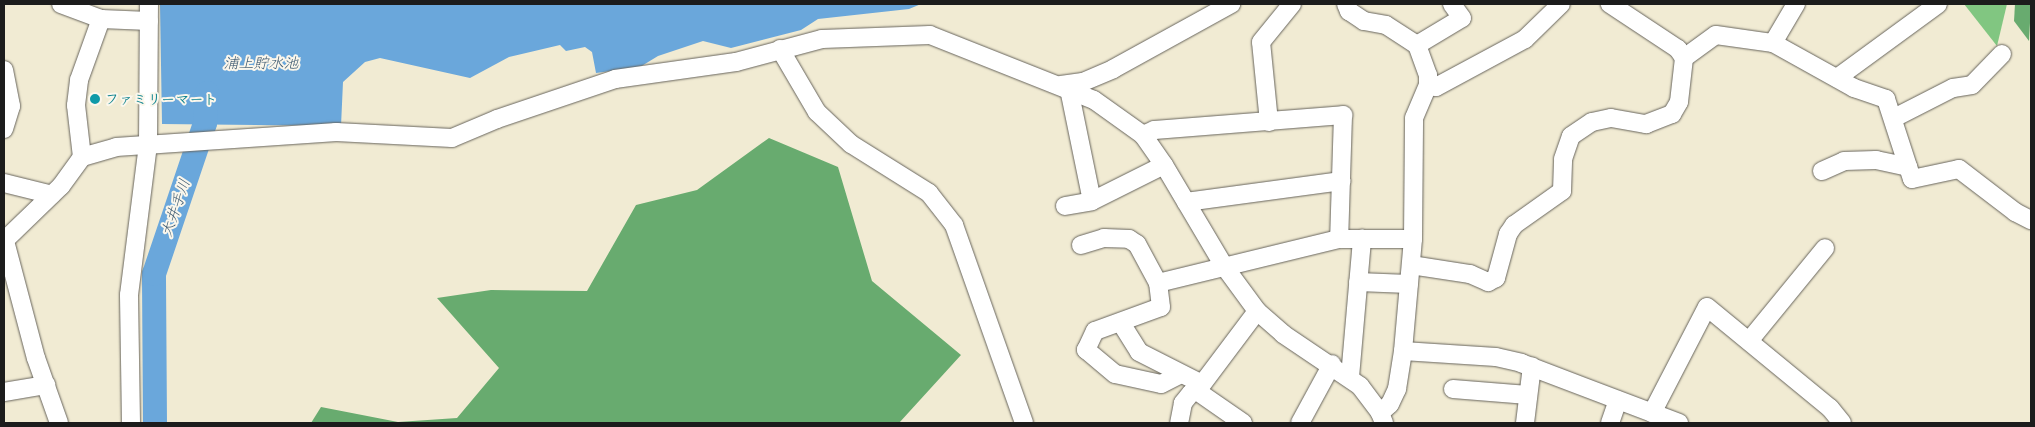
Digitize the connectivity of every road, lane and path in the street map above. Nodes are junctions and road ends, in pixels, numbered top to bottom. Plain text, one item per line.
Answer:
1 (62, 4) edge
2 (1231, 4) edge
3 (1292, 4) edge
4 (1346, 4) edge
5 (1452, 4) edge
6 (1560, 4) edge
7 (1610, 4) edge
8 (1796, 4) edge
9 (1938, 4) edge
10 (149, 12) edge
11 (101, 19) junction
12 (1773, 43) junction
13 (1417, 46) junction
14 (780, 49) junction
15 (2002, 54) dead end
16 (1684, 58) junction
17 (4, 70) edge
18 (1838, 78) junction
19 (1428, 85) junction
20 (1065, 87) junction
21 (1894, 118) junction
22 (1270, 122) junction
23 (4, 129) edge
24 (1143, 135) junction
25 (148, 144) junction
26 (82, 157) junction
27 (1164, 165) junction
28 (1908, 168) junction
29 (1822, 171) dead end
30 (1342, 181) junction
31 (4, 183) edge
32 (52, 195) junction
33 (1092, 201) junction
34 (1186, 202) junction
35 (1066, 206) dead end
36 (2031, 220) edge
37 (1339, 239) junction
38 (1362, 239) junction
39 (1413, 239) junction
40 (4, 241) edge
41 (1081, 244) dead end
42 (1825, 248) dead end
43 (1411, 265) junction
44 (1224, 266) junction
45 (1358, 282) junction
46 (1158, 283) junction
47 (1408, 284) junction
48 (1257, 310) junction
49 (1121, 323) junction
50 (1749, 341) junction
51 (1403, 351) junction
52 (1332, 364) junction
53 (1532, 366) junction
54 (1181, 374) junction
55 (1350, 377) junction
56 (46, 385) junction
57 (1453, 389) dead end
58 (1197, 390) junction
59 (4, 392) edge
60 (1528, 395) junction
61 (1618, 400) junction
62 (1652, 413) junction
63 (1382, 418) edge
64 (59, 423) edge
65 (131, 423) edge
66 (1024, 423) edge
67 (1178, 423) edge
68 (1243, 423) edge
69 (1300, 423) edge
70 (1525, 423) edge
71 (1610, 423) edge
72 (1679, 423) edge
73 (1842, 423) edge

1 - 11 street
2 - 20 street
3 - 22 street
4 - 13 street
5 - 13 street
6 - 19 street
7 - 16 street
8 - 12 street
9 - 18 street
10 - 11 street
10 - 25 street
11 - 26 street
12 - 16 street
12 - 18 street
13 - 19 street
14 - 20 street
14 - 25 street
14 - 66 street
15 - 21 street
16 - 43 street
17 - 23 street
18 - 21 street
19 - 39 street
20 - 24 street
20 - 33 street
21 - 28 street
22 - 24 street
22 - 30 street
24 - 27 street
25 - 26 street
25 - 65 street
26 - 32 street
27 - 33 street
27 - 34 street
28 - 29 street
28 - 36 street
30 - 34 street
30 - 37 street
31 - 32 street
32 - 40 street
33 - 35 street
34 - 44 street
37 - 38 street
37 - 44 street
38 - 39 street
38 - 45 street
39 - 43 street
40 - 56 street
41 - 46 street
42 - 50 street
43 - 47 street
44 - 46 street
44 - 48 street
45 - 47 street
45 - 55 street
46 - 49 street
47 - 51 street
48 - 52 street
48 - 58 street
49 - 54 street
49 - 54 street
50 - 62 street
50 - 73 street
51 - 53 street
51 - 63 street
52 - 55 street
52 - 69 street
53 - 60 street
53 - 61 street
54 - 58 street
55 - 63 street
56 - 59 street
56 - 64 street
57 - 60 street
58 - 67 street
58 - 68 street
60 - 70 street
61 - 62 street
61 - 71 street
62 - 72 street

